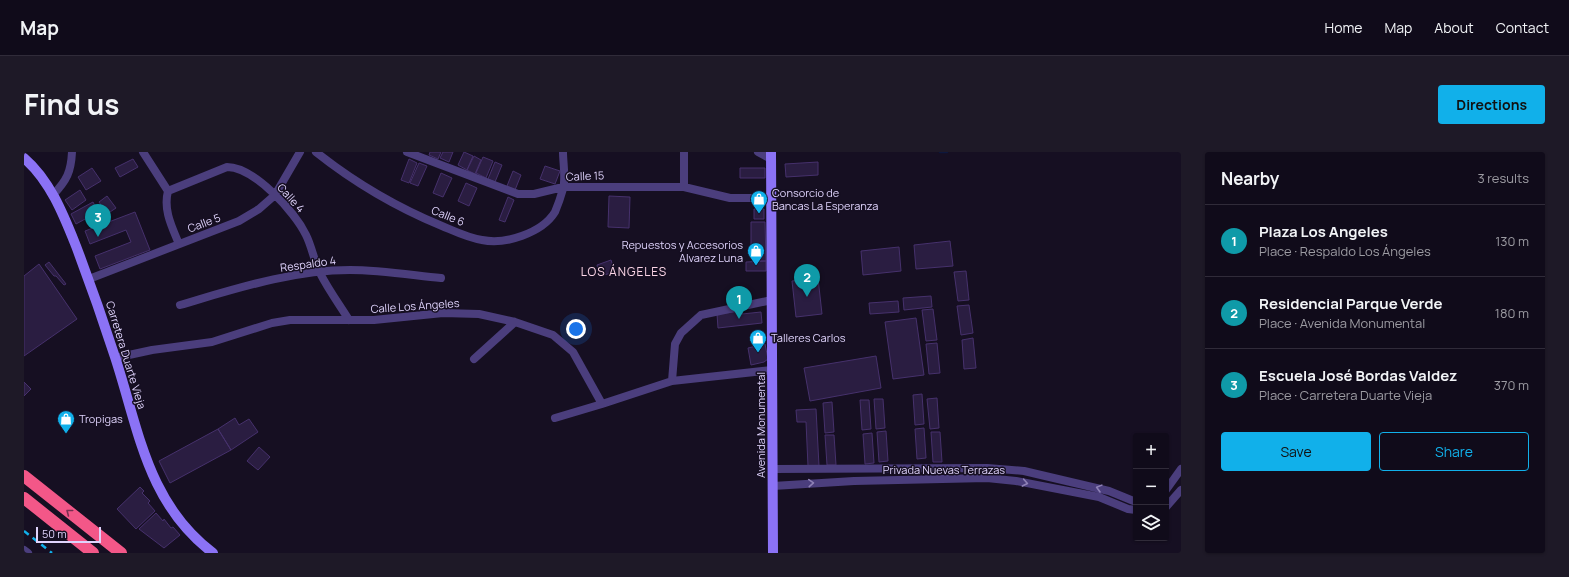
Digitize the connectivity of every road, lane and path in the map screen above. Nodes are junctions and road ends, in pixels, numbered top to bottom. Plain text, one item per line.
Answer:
1 (72, 152) edge
2 (143, 152) edge
3 (300, 152) edge
4 (316, 152) edge
5 (407, 152) edge
6 (563, 152) edge
7 (684, 152) edge
8 (758, 152) edge
9 (770, 155) edge
10 (24, 158) edge
11 (563, 187) junction
12 (684, 187) junction
13 (168, 191) junction
14 (53, 195) junction
15 (276, 195) junction
16 (771, 198) junction
17 (179, 244) junction
18 (319, 272) junction
19 (441, 278) dead end
20 (89, 279) junction
21 (772, 300) junction
22 (180, 305) dead end
23 (349, 320) junction
24 (515, 322) junction
25 (115, 358) junction
26 (474, 359) dead end
27 (772, 370) junction
28 (672, 381) junction
29 (602, 404) junction
30 (555, 418) dead end
31 (773, 469) junction
32 (1181, 469) edge
33 (24, 476) edge
34 (773, 486) junction
35 (1169, 486) edge
36 (1181, 490) edge
37 (24, 498) edge
38 (1133, 501) edge
39 (1168, 505) edge
40 (1133, 509) edge
41 (24, 550) edge
42 (28, 553) edge
43 (93, 553) edge
44 (121, 553) edge
45 (213, 553) edge
46 (773, 553) edge

1 - 14 street
2 - 13 street
3 - 15 street, Calle 5
4 - 11 street, Calle 6
5 - 11 street, Calle 15
6 - 11 street, Calle 6
7 - 12 street
8 - 9 street
9 - 16 main road, Avenida Monumental
10 - 14 main road, Carretera Duarte Vieja
11 - 12 street, Calle 15
12 - 16 street, Calle 15
13 - 15 street, Calle 4
13 - 17 street
14 - 20 main road, Carretera Duarte Vieja
15 - 17 street, Calle 5
15 - 18 street, Calle 4
16 - 21 main road, Avenida Monumental
17 - 20 street, Calle 5
18 - 19 street, Respaldo 4
18 - 22 street, Respaldo 4
18 - 23 street, Calle 4
20 - 25 main road, Carretera Duarte Vieja
21 - 27 main road, Avenida Monumental
21 - 28 street
23 - 24 street, Calle Los Ángeles
23 - 25 street, Calle Los Ángeles
24 - 26 street
24 - 29 street, Calle Los Ángeles
25 - 45 main road, Carretera Duarte Vieja
27 - 28 street
27 - 31 main road, Avenida Monumental
28 - 29 street
29 - 30 street
31 - 34 main road, Avenida Monumental
38 -> 31 street, Privada Nuevas Terrazas
32 - 35 street
44 -> 33 highway
34 -> 40 street, Privada Nuevas Terrazas
34 - 46 main road, Avenida Monumental
36 - 39 street
37 - 43 highway
41 - 42 street

